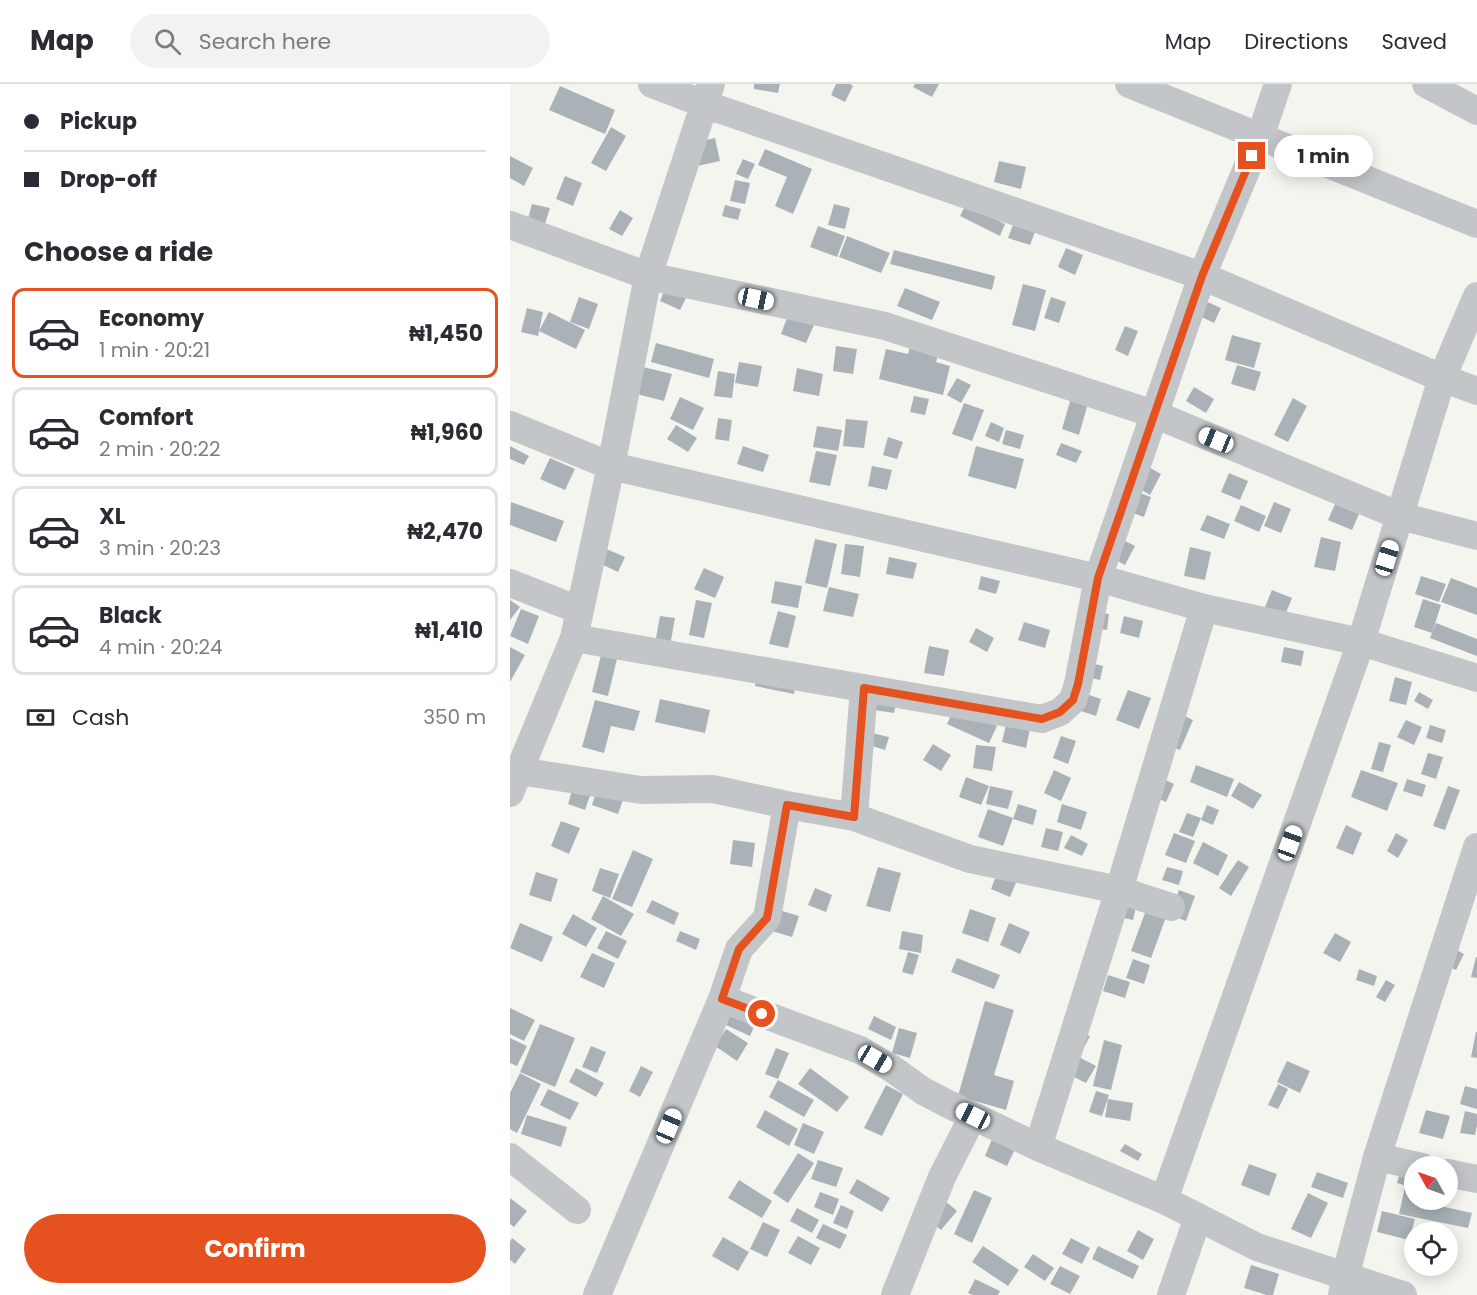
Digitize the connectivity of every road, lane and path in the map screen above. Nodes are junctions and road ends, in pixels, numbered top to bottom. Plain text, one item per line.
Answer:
1 (652, 84) edge
2 (1129, 84) edge
3 (1278, 84) edge
4 (1426, 84) edge
5 (707, 94) edge
6 (1477, 111) edge
7 (1260, 136) junction
8 (1477, 224) edge
9 (510, 225) edge
10 (648, 276) junction
11 (1202, 276) junction
12 (1477, 296) edge
13 (1442, 378) junction
14 (1477, 391) edge
15 (1154, 414) junction
16 (510, 425) edge
17 (610, 466) junction
18 (1400, 516) junction
19 (1477, 536) edge
20 (1098, 578) junction
21 (510, 583) edge
22 (1204, 608) junction
23 (579, 610) junction
24 (574, 638) junction
25 (1361, 642) junction
26 (1477, 678) edge
27 (864, 688) junction
28 (515, 782) edge
29 (787, 805) junction
30 (854, 817) junction
31 (1477, 847) edge
32 (1119, 890) junction
33 (1172, 907) dead end
34 (722, 999) junction
35 (973, 1116) junction
36 (1038, 1147) junction
37 (510, 1157) edge
38 (1377, 1157) junction
39 (1404, 1163) edge
40 (1458, 1175) edge
41 (1477, 1179) edge
42 (1164, 1200) junction
43 (577, 1210) dead end
44 (1198, 1217) junction
45 (1343, 1286) edge
46 (597, 1295) edge
47 (895, 1295) edge
48 (1171, 1295) edge
49 (1403, 1295) edge

1 - 5 street
2 - 7 street
3 - 7 street
4 - 6 street
5 - 10 street
5 - 11 street
7 - 8 street
7 - 11 street
9 - 10 street
10 - 15 street
10 - 17 street
11 - 13 street
11 - 15 street
12 - 13 street
13 - 14 street
13 - 18 street
15 - 18 street
15 - 20 street
16 - 17 street
17 - 20 street
17 - 23 street
18 - 19 street
18 - 25 street
20 - 22 street
20 - 27 street
21 - 23 street
22 - 25 street
22 - 32 street
23 - 24 street
24 - 27 street
24 - 28 street
25 - 26 street
25 - 42 street
27 - 30 street
28 - 29 street
29 - 30 street
29 - 34 street
30 - 32 street
31 - 38 street
32 - 33 street
32 - 36 street
34 - 35 street
34 - 46 street
35 - 36 street
35 - 47 street
36 - 42 street
37 - 43 street
38 - 39 street
38 - 45 street
40 - 41 street
42 - 44 street
44 - 45 street
44 - 48 street
45 - 49 street

